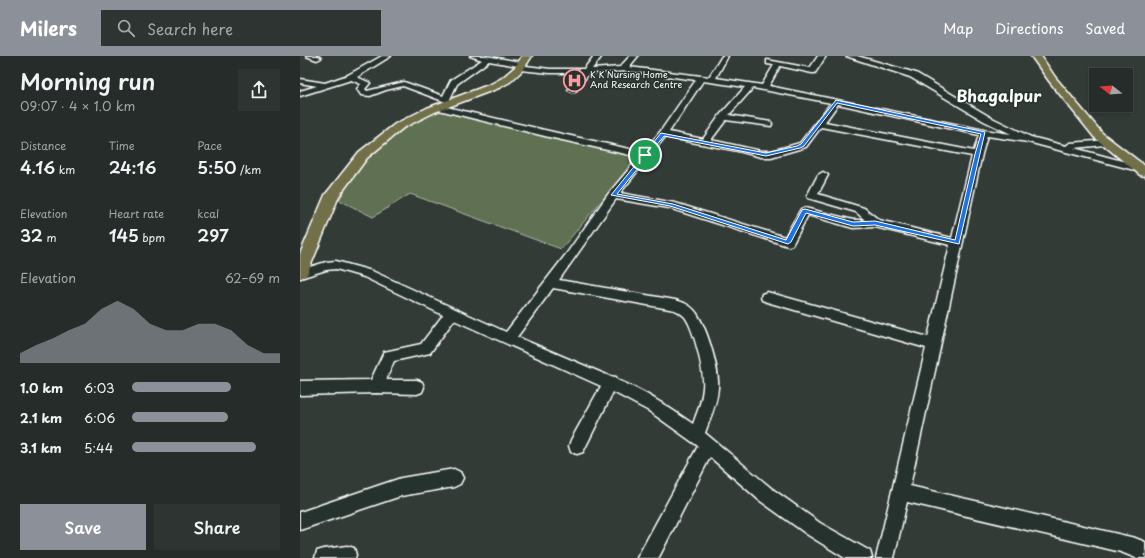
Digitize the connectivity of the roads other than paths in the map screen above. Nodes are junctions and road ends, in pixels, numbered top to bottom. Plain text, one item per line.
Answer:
1 (387, 56) edge
2 (474, 56) edge
3 (598, 56) edge
4 (634, 56) edge
5 (791, 56) edge
6 (822, 56) edge
7 (850, 56) edge
8 (1036, 56) edge
9 (725, 57) dead end
10 (486, 58) junction
11 (770, 62) dead end
12 (523, 63) edge
13 (781, 64) junction
14 (622, 70) junction
15 (587, 71) junction
16 (351, 77) junction
17 (706, 78) junction
18 (300, 81) edge
19 (328, 84) junction
20 (751, 85) junction
21 (764, 87) junction
22 (572, 90) dead end
23 (300, 94) edge
24 (836, 102) junction
25 (445, 103) junction
26 (724, 117) junction
27 (768, 124) dead end
28 (819, 124) junction
29 (984, 133) junction
30 (663, 134) junction
31 (1028, 139) junction
32 (705, 142) junction
33 (1105, 142) junction
34 (1048, 144) junction
35 (977, 154) junction
36 (645, 155) junction
37 (1143, 170) edge
38 (823, 175) dead end
39 (614, 195) junction
40 (875, 223) junction
41 (957, 243) junction
42 (300, 270) edge
43 (550, 283) junction
44 (767, 297) dead end
45 (452, 313) junction
46 (508, 339) junction
47 (933, 344) junction
48 (611, 382) junction
49 (376, 386) junction
50 (417, 387) dead end
51 (300, 388) edge
52 (702, 440) junction
53 (577, 446) dead end
54 (454, 478) dead end
55 (900, 492) junction
56 (300, 521) edge
57 (1145, 553) edge
58 (347, 555) dead end
59 (324, 558) edge
60 (646, 558) edge
61 (863, 558) edge
62 (885, 558) edge

1 - 16 street
2 - 10 street
3 - 15 street
4 - 14 street
5 - 13 street
6 - 13 street
7 - 31 street
8 - 33 main road
9 - 17 street
10 - 12 street
10 - 25 street
11 - 13 street
12 - 15 street
12 - 25 main road
13 - 21 street
14 - 15 street
14 - 17 street
15 - 22 street
16 - 19 street
16 - 25 street
17 - 20 street
17 - 30 street
18 - 19 street
19 - 23 street
20 - 21 street
20 - 26 street
21 - 24 street
24 - 28 street
24 - 29 street
25 - 36 street
25 - 42 main road
26 - 27 street
26 - 32 street
28 - 32 street
28 - 35 street
29 - 31 street
29 - 35 street
30 - 32 street
30 - 36 street
31 - 34 street
33 - 34 street
33 - 37 main road
34 - 37 street
35 - 41 street
36 - 39 street
38 - 40 street
39 - 40 street
39 - 43 street
40 - 41 street
41 - 47 street
42 - 45 street
43 - 46 street
43 - 52 street
44 - 47 street
45 - 46 street
45 - 49 street
46 - 48 street
47 - 55 street
48 - 52 street
48 - 53 street
49 - 50 street
49 - 51 street
52 - 60 street
52 - 61 street
54 - 56 street
55 - 57 street
55 - 62 street
58 - 59 street

